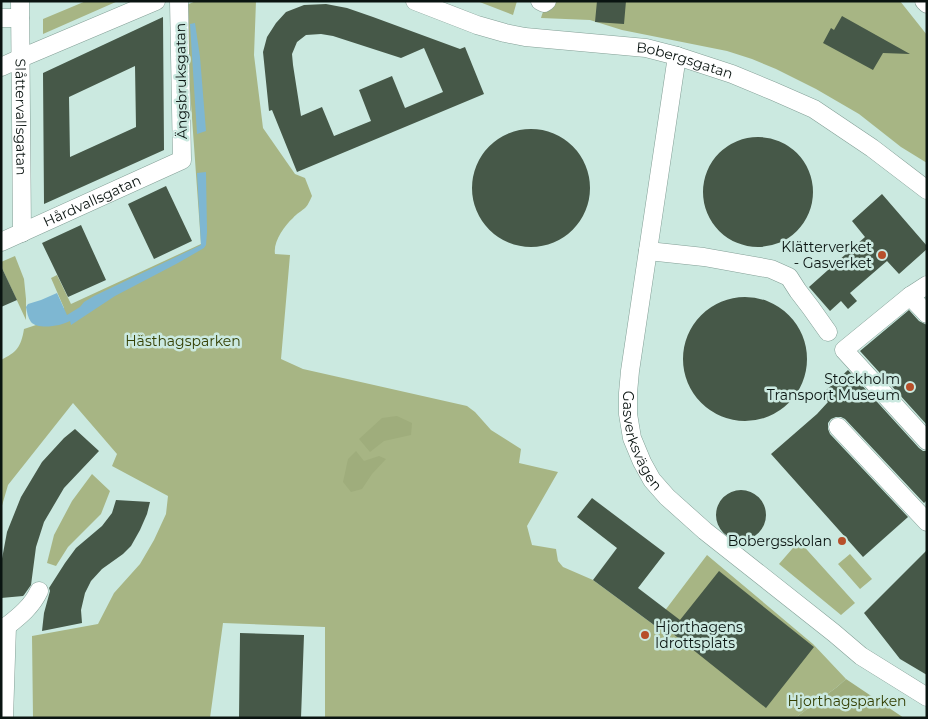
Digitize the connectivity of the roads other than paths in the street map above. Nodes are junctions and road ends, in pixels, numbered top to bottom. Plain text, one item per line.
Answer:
1 (156, 1) edge
2 (179, 1) edge
3 (415, 1) edge
4 (540, 1) edge
5 (547, 1) edge
6 (924, 1) edge
7 (927, 4) edge
8 (20, 10) edge
9 (1, 18) edge
10 (678, 56) junction
11 (21, 58) junction
12 (1, 67) edge
13 (182, 160) joint
14 (927, 190) edge
15 (22, 233) junction
16 (1, 242) edge
17 (648, 251) junction
18 (927, 285) edge
19 (910, 296) junction
20 (927, 314) edge
21 (828, 332) dead end
22 (838, 427) dead end
23 (927, 441) edge
24 (927, 522) edge
25 (39, 591) dead end
26 (4, 626) edge
27 (927, 697) edge
28 (4, 718) edge

1 - 11 street
2 - 13 street, Ängsbruksgatan
3 - 10 street, Bobergsgatan
4 - 5 street
6 - 7 street
8 - 9 street
8 - 11 street, Slåttervallsgatan
10 - 14 street, Bobergsgatan
10 - 17 street, Gasverksvägen
11 - 12 street
11 - 15 street, Slåttervallsgatan
13 - 15 street, Hårdvallsgatan
15 - 16 street, Hårdvallsgatan
17 - 21 street
17 - 27 street, Gasverksvägen
18 - 19 street
19 - 20 street
19 - 23 street
22 - 24 street
25 - 26 street
26 - 28 street

